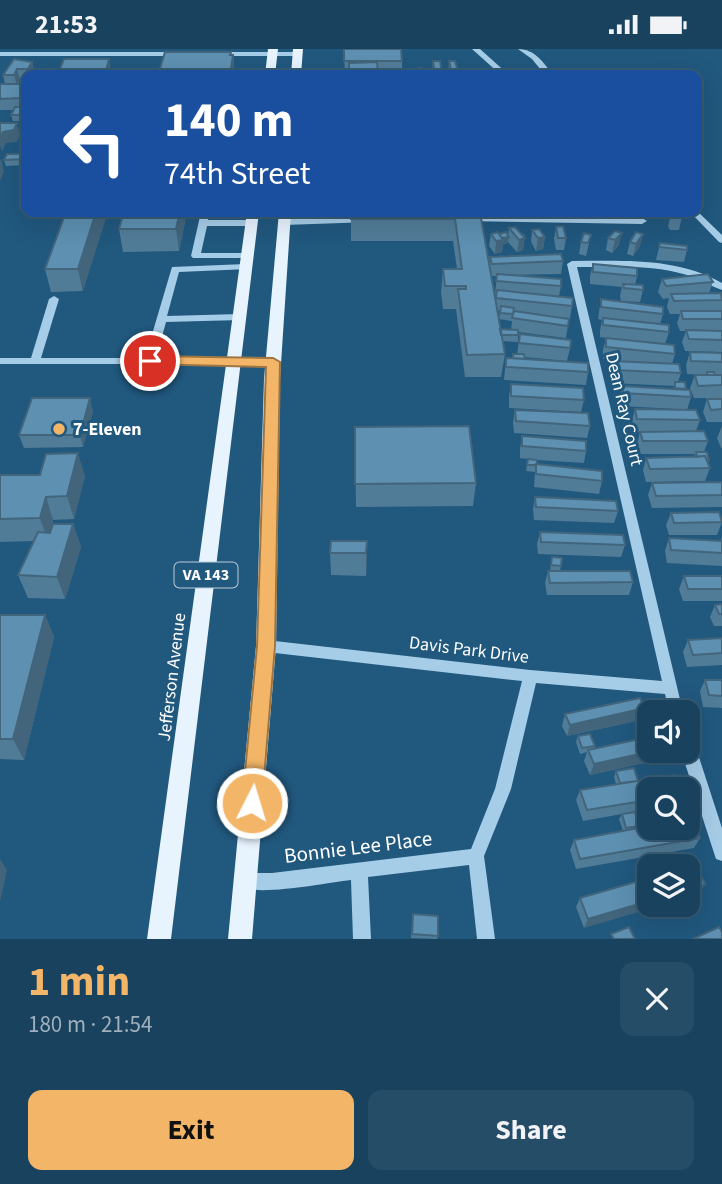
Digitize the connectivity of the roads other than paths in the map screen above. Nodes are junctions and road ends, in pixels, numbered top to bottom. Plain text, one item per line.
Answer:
1 (477, 49) edge
2 (522, 49) edge
3 (273, 52) edge
4 (298, 52) edge
5 (0, 54) edge
6 (182, 54) edge
7 (206, 54) edge
8 (271, 70) edge
9 (296, 70) edge
10 (500, 70) edge
11 (545, 70) edge
12 (204, 217) edge
13 (252, 217) edge
14 (284, 217) edge
15 (475, 217) edge
16 (518, 217) edge
17 (700, 217) edge
18 (452, 219) edge
19 (373, 220) edge
20 (642, 221) dead end
21 (203, 223) junction
22 (722, 240) edge
23 (246, 261) junction
24 (722, 287) edge
25 (54, 299) dead end
26 (240, 317) junction
27 (161, 319) junction
28 (0, 361) edge
29 (35, 361) junction
30 (150, 361) junction
31 (235, 362) junction
32 (273, 362) junction
33 (266, 646) junction
34 (530, 676) junction
35 (668, 688) junction
36 (672, 700) edge
37 (693, 763) edge
38 (722, 853) edge
39 (476, 856) junction
40 (359, 870) junction
41 (245, 881) junction
42 (159, 939) edge
43 (240, 939) edge
44 (362, 939) edge
45 (486, 939) edge

1 - 10 street
2 - 11 lane
3 - 4 street
3 - 7 street
3 - 8 main road
4 - 9 main road
5 - 6 street
12 - 21 street
13 - 21 lane
13 - 23 main road, Jefferson Avenue / VA 143
14 - 19 street
14 - 32 main road
15 - 18 street
16 - 20 street
17 - 22 street
21 - 23 street
23 - 26 main road, Jefferson Avenue / VA 143
23 - 27 street
24 - 35 street, Dean Ray Court
25 - 29 street
26 - 27 street
26 - 31 main road, Jefferson Avenue / VA 143
27 - 30 street
28 - 29 street
29 - 30 street
30 - 31 street
31 - 32 street
31 - 42 main road, Jefferson Avenue / VA 143
32 - 33 main road
33 - 34 street, Davis Park Drive
33 - 41 main road
34 - 35 street, Davis Park Drive
34 - 39 street
35 - 36 street, Dean Ray Court
37 - 38 street
39 - 40 street, Bonnie Lee Place
39 - 45 street
40 - 41 street, Bonnie Lee Place
40 - 44 street
41 - 43 main road

